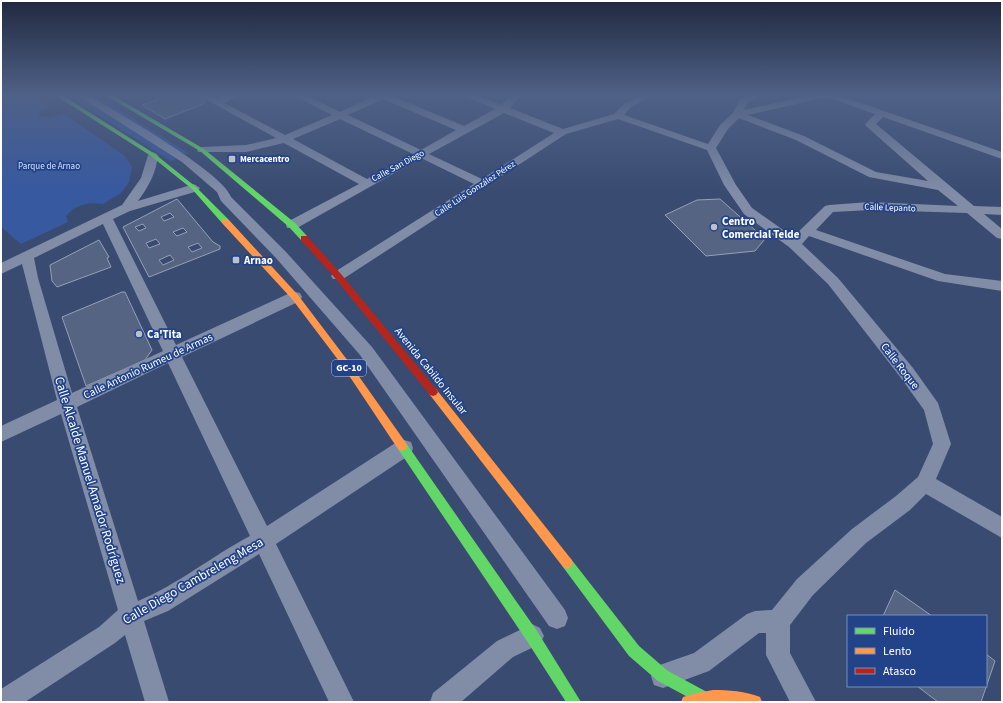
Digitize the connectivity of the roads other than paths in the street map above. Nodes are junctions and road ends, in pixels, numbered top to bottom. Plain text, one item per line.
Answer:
1 (110, 128) edge
2 (134, 128) edge
3 (164, 128) edge
4 (263, 128) edge
5 (309, 128) edge
6 (367, 128) edge
7 (459, 128) edge
8 (468, 128) edge
9 (552, 128) edge
10 (577, 128) edge
11 (652, 128) edge
12 (724, 128) edge
13 (773, 128) edge
14 (874, 128) edge
15 (923, 128) edge
16 (464, 130) junction
17 (562, 132) junction
18 (284, 139) junction
19 (711, 148) junction
20 (202, 150) junction
21 (421, 154) junction
22 (153, 155) junction
23 (1002, 156) edge
24 (366, 183) junction
25 (483, 184) junction
26 (942, 186) junction
27 (194, 188) junction
28 (126, 208) junction
29 (973, 211) junction
30 (1002, 211) edge
31 (106, 218) junction
32 (292, 225) junction
33 (807, 231) junction
34 (1002, 234) edge
35 (794, 244) junction
36 (28, 256) junction
37 (1, 269) edge
38 (338, 276) junction
39 (1002, 286) edge
40 (295, 298) junction
41 (173, 355) junction
42 (66, 404) junction
43 (1, 434) edge
44 (404, 448) junction
45 (925, 484) junction
46 (1002, 528) edge
47 (263, 540) junction
48 (130, 614) junction
49 (557, 618) dead end
50 (778, 621) junction
51 (532, 636) junction
52 (663, 676) junction
53 (702, 696) junction
54 (3, 702) edge
55 (157, 702) edge
56 (342, 702) edge
57 (442, 702) edge
58 (574, 702) edge
59 (687, 702) edge
60 (754, 702) edge
61 (804, 702) edge

1 - 22 main road, GC-10
2 - 49 street
3 - 20 main road, Avenida Cabildo Insular
4 - 18 street
5 - 18 street
6 - 21 street
7 - 16 street
8 - 16 street, Calle San Diego
9 - 17 street
10 - 17 street, Calle Luis González Pérez
11 - 19 street
12 - 19 street
13 - 26 street
14 - 26 street
15 - 23 street
16 - 21 street, Calle San Diego
17 - 25 street, Calle Luis González Pérez
18 - 20 street
18 - 24 street
19 - 35 street, Calle Roque
20 - 32 main road, Avenida Cabildo Insular
21 - 24 street, Calle San Diego
21 - 25 street
22 - 27 main road, GC-10
22 - 28 street
24 - 32 street, Calle San Diego
25 - 38 street, Calle Luis González Pérez
26 - 29 street
27 - 28 street
27 - 40 main road, GC-10
28 - 31 street
29 - 30 street, Calle Lepanto
29 - 33 street, Calle Lepanto
29 - 34 street
31 - 36 street
31 - 41 street
32 - 38 main road, Avenida Cabildo Insular
33 - 35 street, Calle Lepanto
33 - 39 street
35 - 45 street, Calle Roque
36 - 37 street
36 - 42 street, Calle Alcalde Manuel Amador Rodríguez
38 - 52 main road, Avenida Cabildo Insular
40 - 41 street, Calle Antonio Rumeu de Armas
40 - 44 main road, GC-10
41 - 42 street, Calle Antonio Rumeu de Armas
41 - 47 street
42 - 43 street, Calle Antonio Rumeu de Armas
42 - 48 street, Calle Alcalde Manuel Amador Rodríguez
44 - 47 street, Calle Diego Cambreleng Mesa
44 - 51 main road, GC-10
45 - 46 street
45 - 50 street, Calle Roque
47 - 48 street, Calle Diego Cambreleng Mesa
47 - 56 street
48 - 54 street, Calle Diego Cambreleng Mesa
48 - 55 street, Calle Alcalde Manuel Amador Rodríguez
50 - 52 street
50 - 61 street
51 - 57 street
51 - 58 main road, GC-10
52 - 53 main road, Avenida Cabildo Insular
53 - 59 main road
53 - 60 main road

